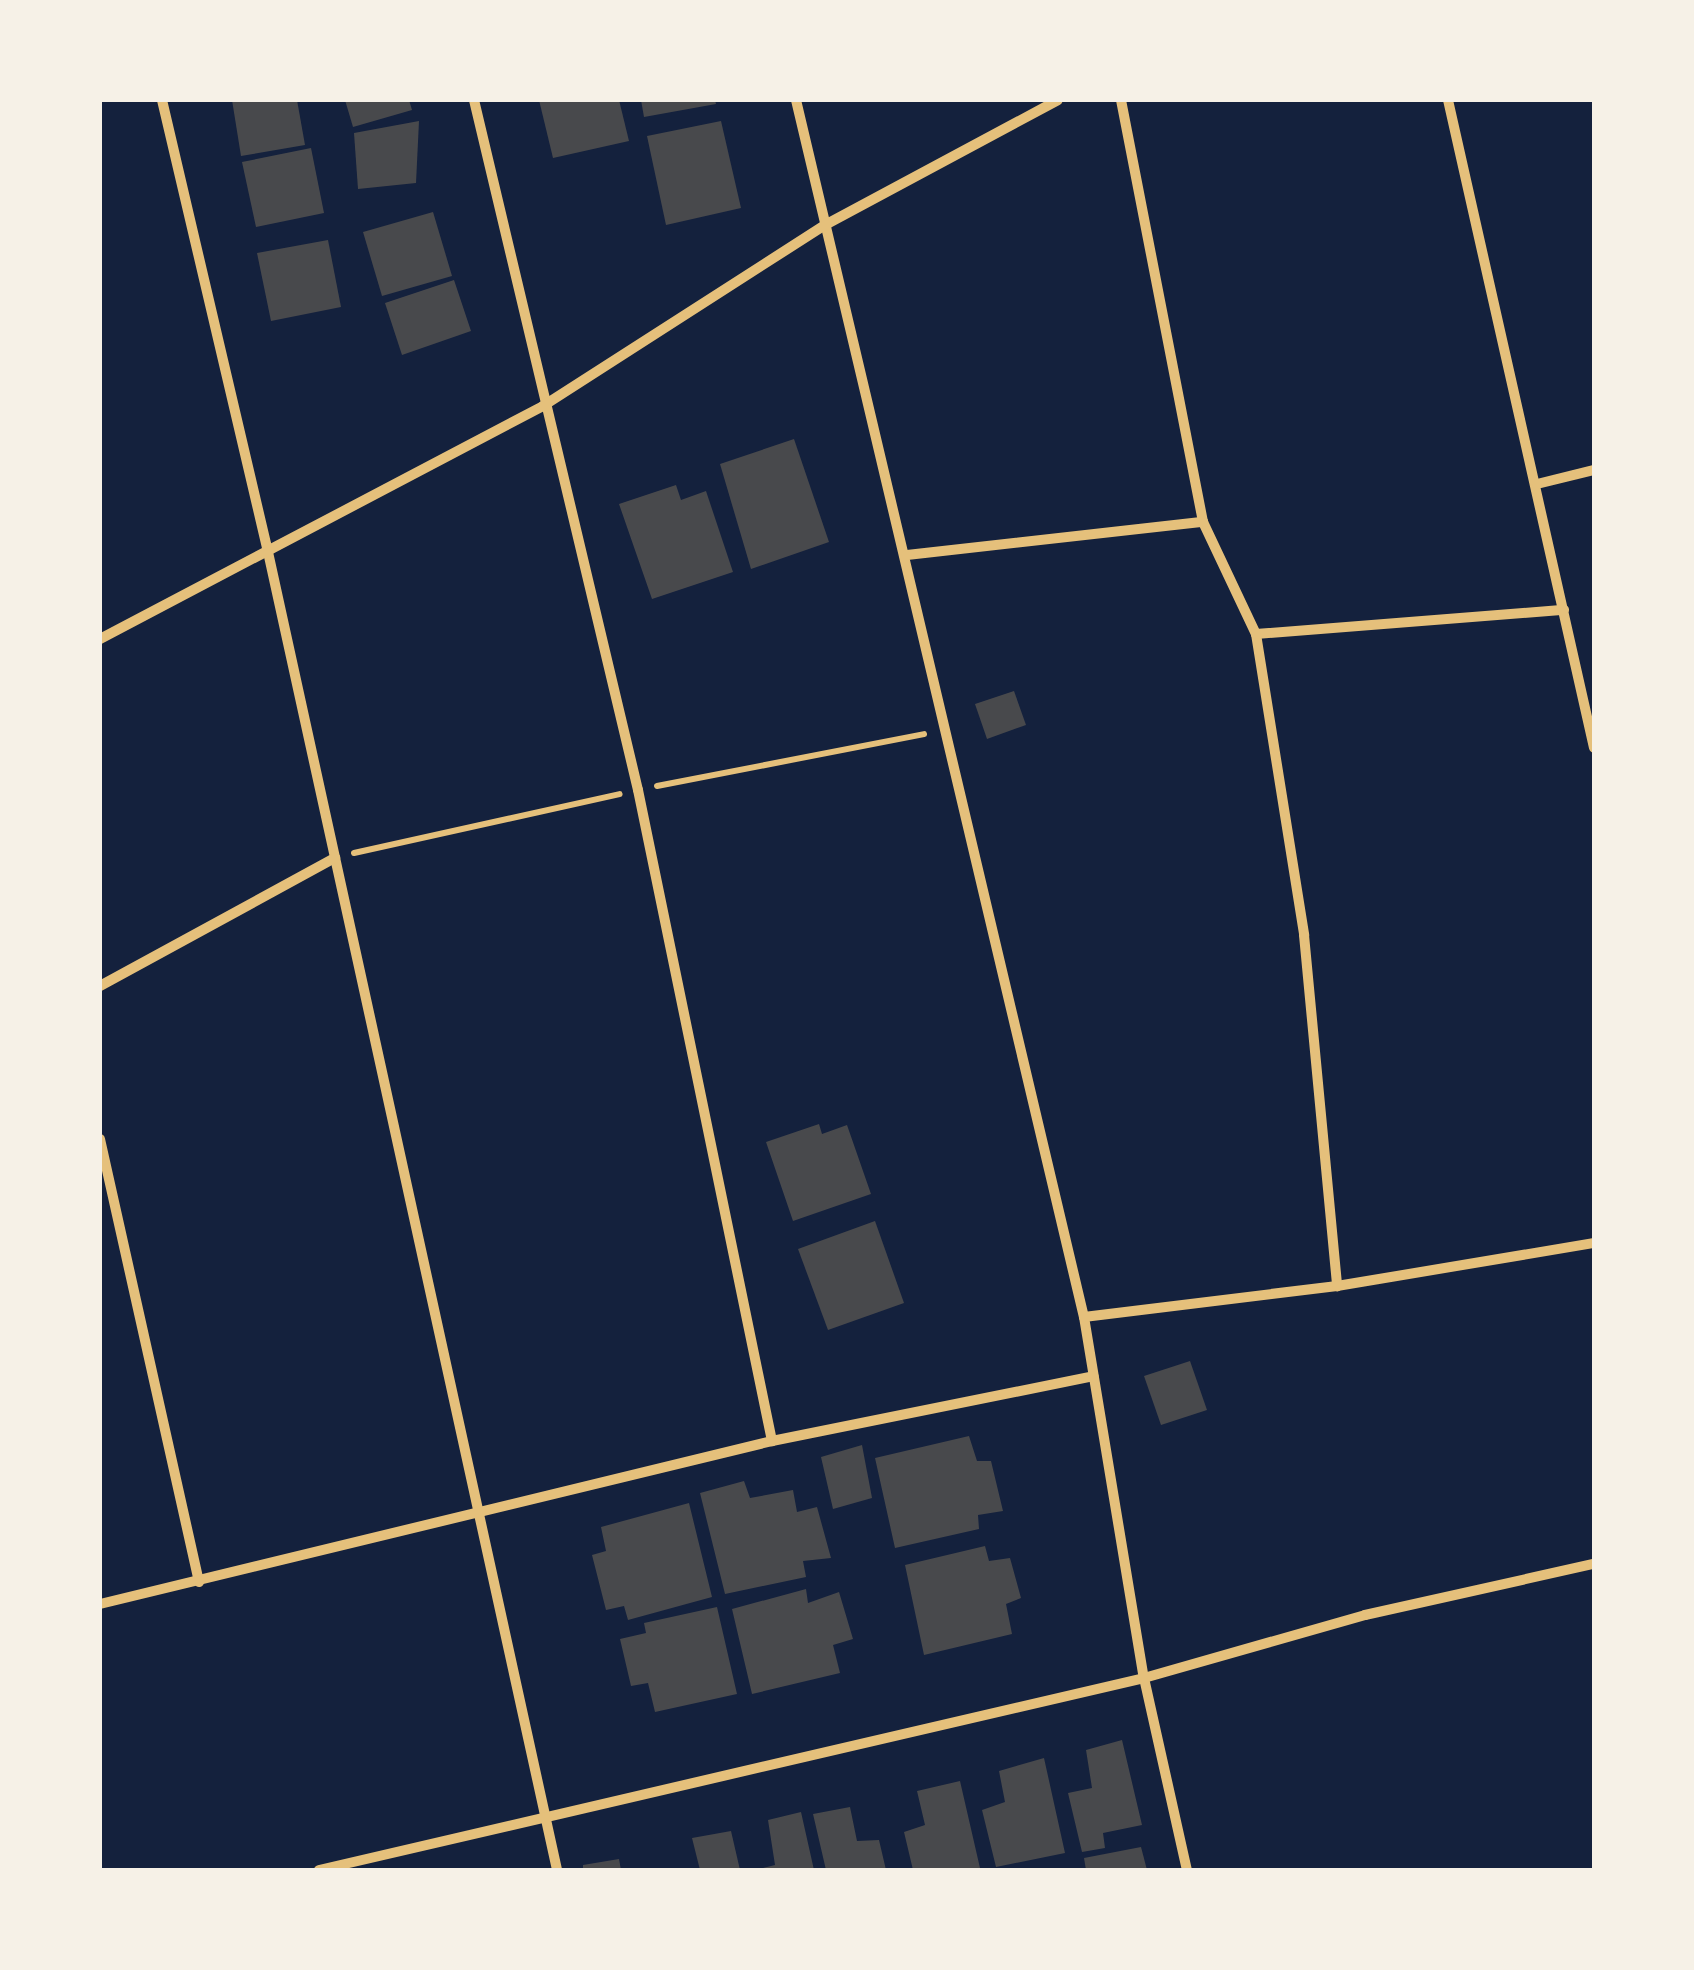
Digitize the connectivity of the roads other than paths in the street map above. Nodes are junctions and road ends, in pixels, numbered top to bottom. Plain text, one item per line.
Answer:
1 (162, 100) edge
2 (474, 100) edge
3 (796, 100) edge
4 (1058, 100) edge
5 (1121, 100) edge
6 (1448, 100) edge
7 (825, 225) junction
8 (542, 406) junction
9 (1594, 470) edge
10 (1537, 484) junction
11 (1203, 522) junction
12 (268, 552) junction
13 (907, 555) junction
14 (1564, 610) junction
15 (1256, 634) junction
16 (100, 639) edge
17 (1594, 748) edge
18 (334, 858) junction
19 (100, 986) edge
20 (100, 1139) edge
21 (1594, 1243) edge
22 (1337, 1286) junction
23 (1084, 1317) junction
24 (1094, 1376) junction
25 (772, 1441) junction
26 (476, 1517) junction
27 (1594, 1564) edge
28 (200, 1582) junction
29 (100, 1604) edge
30 (1144, 1678) junction
31 (544, 1814) junction
32 (319, 1870) edge
33 (557, 1870) edge
34 (1187, 1870) edge

1 - 12 street
2 - 8 street
3 - 7 street
4 - 7 street
5 - 11 street
6 - 10 street
7 - 8 street
7 - 13 street
8 - 12 street
8 - 25 street
9 - 10 street
10 - 14 street
11 - 13 street
11 - 15 street
12 - 16 street
12 - 18 street
13 - 23 street
14 - 15 street
14 - 17 street
15 - 22 street
18 - 19 street
18 - 26 street
20 - 28 street
21 - 22 street
22 - 23 street
23 - 24 street
24 - 25 street
24 - 30 street
25 - 26 street
26 - 28 street
26 - 31 street
27 - 30 street
28 - 29 street
30 - 31 street
30 - 34 street
31 - 32 street
31 - 33 street

